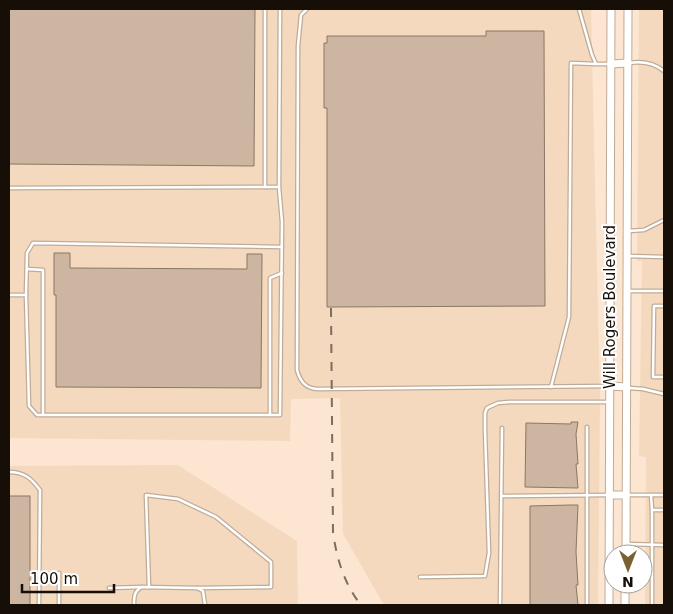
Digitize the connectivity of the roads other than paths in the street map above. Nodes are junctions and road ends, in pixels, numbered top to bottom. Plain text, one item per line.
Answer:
1 (266, 9) edge
2 (280, 9) edge
3 (307, 9) edge
4 (579, 9) edge
5 (611, 9) edge
6 (628, 9) edge
7 (628, 63) junction
8 (596, 64) junction
9 (611, 64) junction
10 (664, 71) edge
11 (264, 187) junction
12 (279, 187) junction
13 (9, 188) edge
14 (664, 220) edge
15 (627, 231) junction
16 (282, 247) junction
17 (627, 256) junction
18 (664, 257) edge
19 (27, 269) junction
20 (282, 273) junction
21 (627, 291) junction
22 (664, 291) edge
23 (9, 295) edge
24 (26, 295) junction
25 (664, 306) edge
26 (664, 378) edge
27 (610, 386) junction
28 (551, 387) junction
29 (626, 387) junction
30 (664, 394) edge
31 (610, 402) junction
32 (43, 415) junction
33 (270, 415) junction
34 (502, 428) dead end
35 (587, 428) dead end
36 (9, 472) edge
37 (588, 495) junction
38 (610, 495) junction
39 (626, 495) junction
40 (651, 495) junction
41 (664, 495) edge
42 (502, 496) junction
43 (652, 510) junction
44 (664, 510) edge
45 (626, 544) edge
46 (652, 544) edge
47 (59, 573) dead end
48 (420, 577) dead end
49 (142, 587) junction
50 (149, 587) junction
51 (109, 588) dead end
52 (197, 588) junction
53 (39, 605) edge
54 (59, 605) edge
55 (134, 605) edge
56 (205, 605) edge
57 (500, 605) edge
58 (587, 605) edge
59 (609, 605) edge

1 - 11 lane
2 - 12 lane
3 - 28 lane
4 - 8 lane
5 - 9 main road, Will Rogers Boulevard
6 - 7 main road, Will Rogers Boulevard
7 - 9 main road
7 - 10 lane
7 - 15 main road, Will Rogers Boulevard
8 - 9 lane
8 - 28 lane
9 - 27 main road, Will Rogers Boulevard
11 - 12 lane
11 - 13 lane
12 - 16 lane
14 - 15 lane
15 - 17 main road, Will Rogers Boulevard
16 - 19 lane
16 - 20 lane
17 - 18 lane
17 - 21 main road, Will Rogers Boulevard
19 - 24 lane
19 - 32 lane
20 - 33 lane
20 - 33 lane
21 - 22 lane
21 - 29 main road, Will Rogers Boulevard
23 - 24 lane
24 - 32 lane
25 - 26 lane
27 - 28 lane
27 - 29 main road
27 - 31 main road, Will Rogers Boulevard
29 - 30 lane
29 - 39 main road, Will Rogers Boulevard
31 - 38 main road, Will Rogers Boulevard
31 - 48 lane
32 - 33 lane
34 - 42 lane
35 - 37 lane
36 - 53 lane
37 - 38 lane
37 - 42 lane
37 - 58 lane
38 - 39 main road
38 - 59 main road, Will Rogers Boulevard
39 - 40 lane
39 - 45 main road, Will Rogers Boulevard
40 - 41 lane
40 - 43 lane
42 - 57 lane
43 - 44 lane
43 - 46 lane
47 - 54 lane
49 - 50 lane
49 - 51 lane
49 - 55 lane
50 - 52 lane
50 - 52 lane
52 - 56 lane

